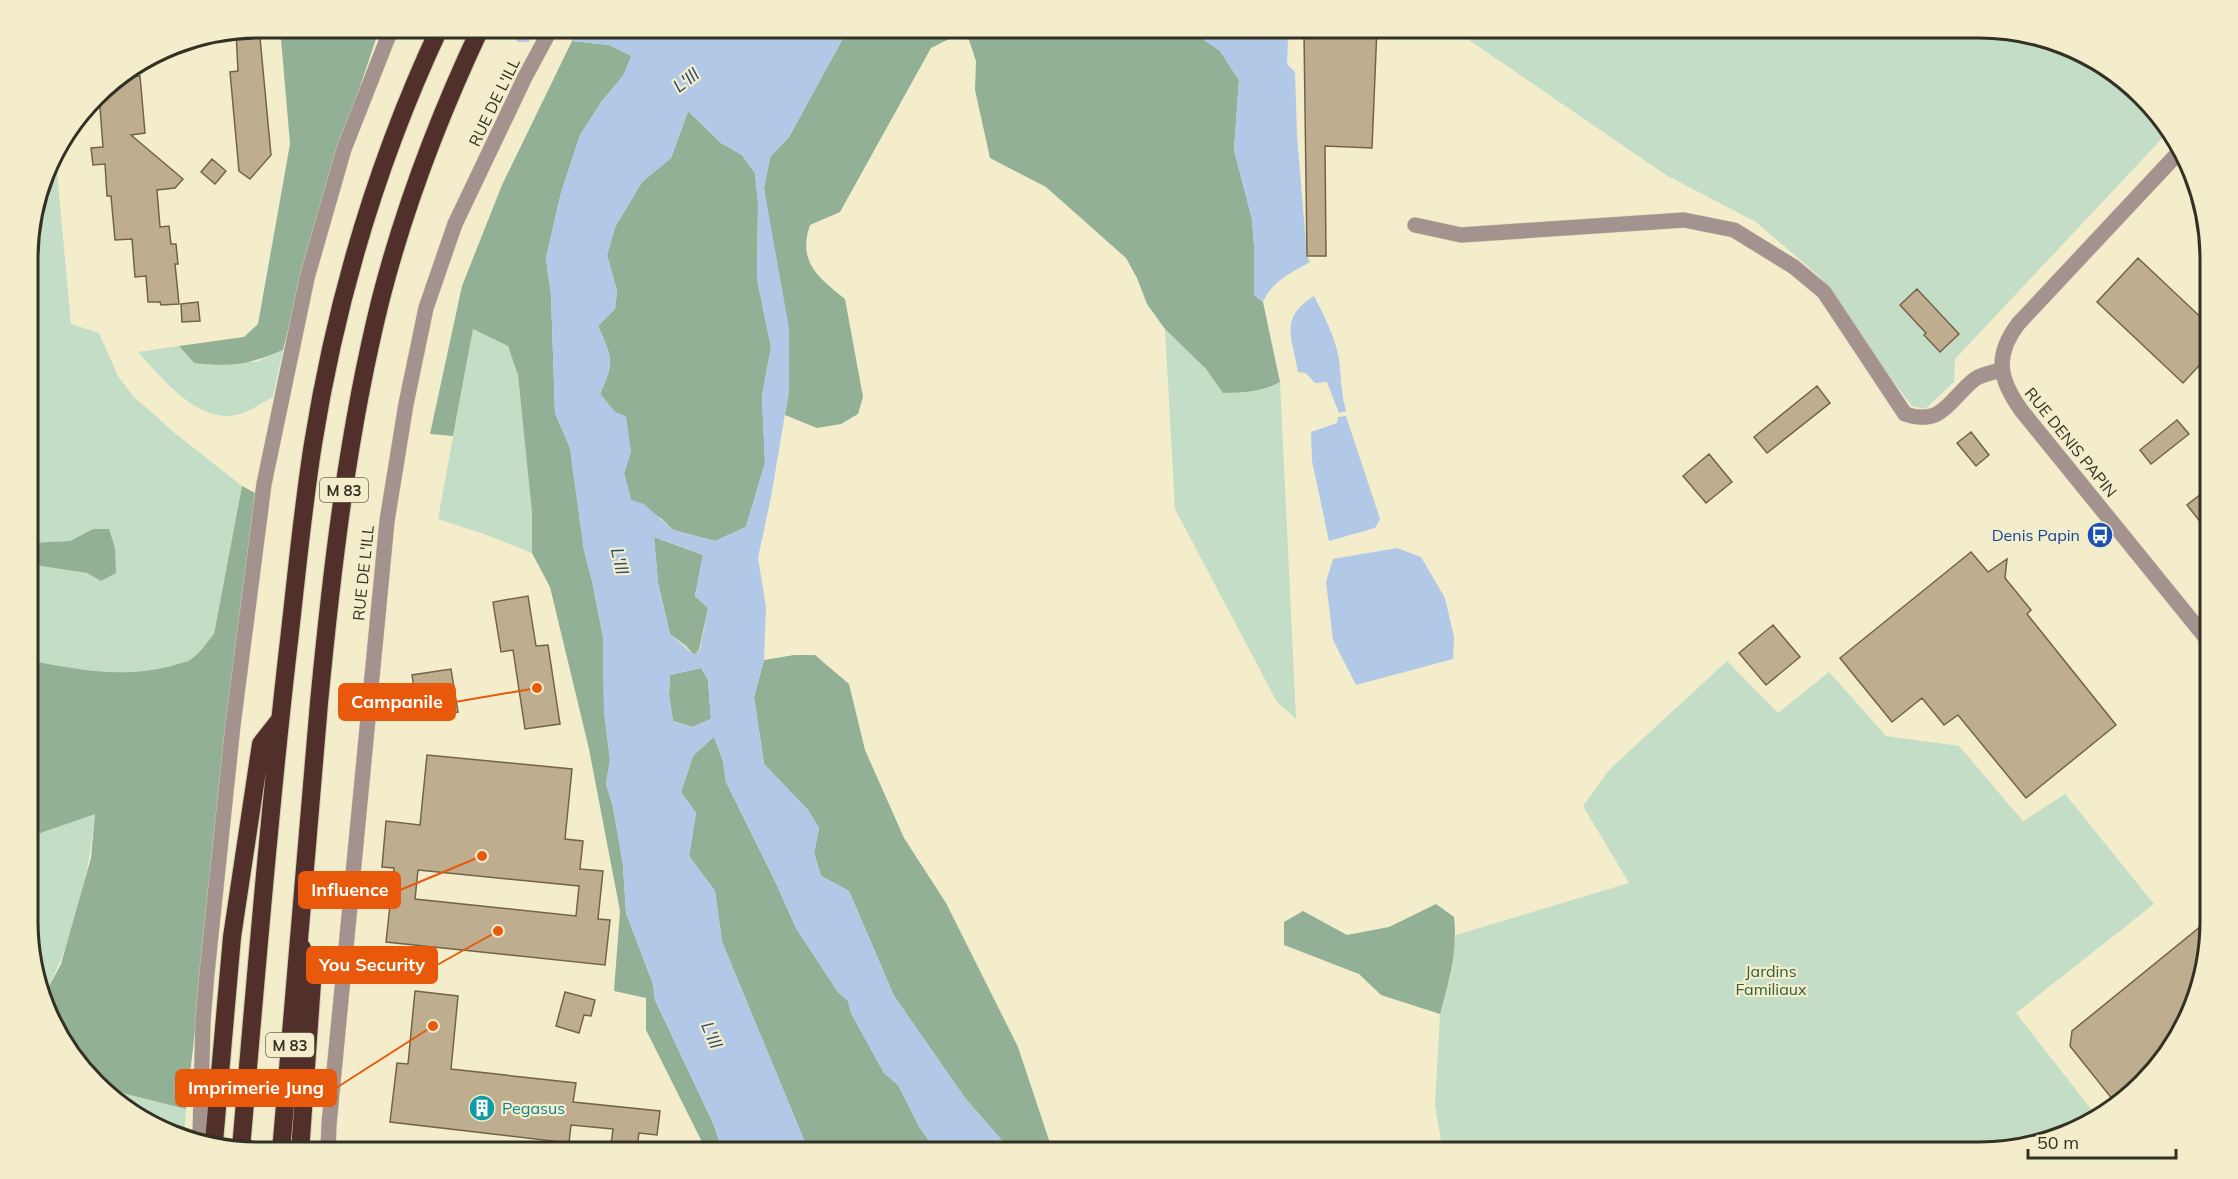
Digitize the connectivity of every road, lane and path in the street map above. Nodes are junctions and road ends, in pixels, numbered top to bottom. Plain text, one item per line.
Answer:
1 (388, 38) edge
2 (434, 38) edge
3 (476, 38) edge
4 (546, 38) edge
5 (2175, 156) edge
6 (1415, 225) dead end
7 (2002, 370) junction
8 (2200, 631) edge
9 (279, 721) junction
10 (299, 937) junction
11 (200, 1134) edge
12 (214, 1137) edge
13 (242, 1141) edge
14 (282, 1142) edge
15 (301, 1142) edge
16 (329, 1142) edge

1 - 11 street
2 - 9 highway, M 83
3 - 10 highway, M 83
4 - 16 street, RUE DE L'ILL
5 - 7 street
6 - 7 street
7 - 8 street, RUE DENIS PAPIN
9 - 12 highway
9 - 13 highway, M 83
10 - 14 highway, M 83
10 - 15 highway

